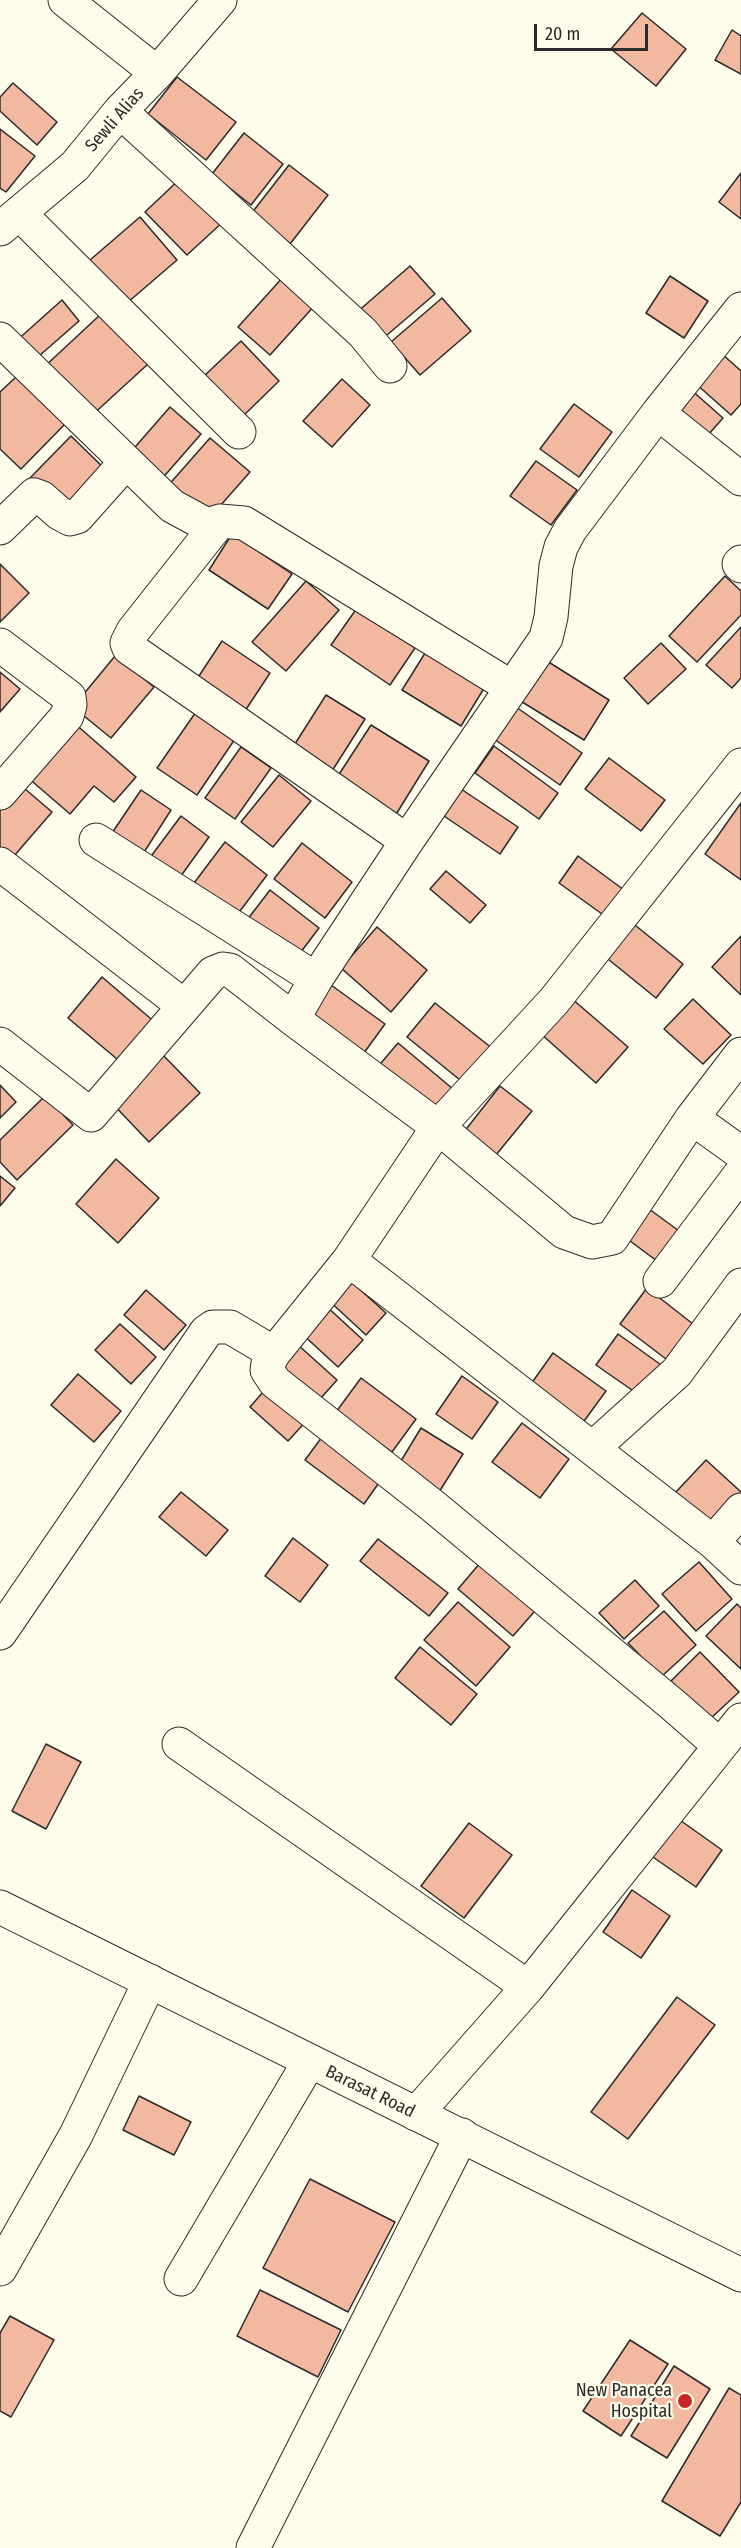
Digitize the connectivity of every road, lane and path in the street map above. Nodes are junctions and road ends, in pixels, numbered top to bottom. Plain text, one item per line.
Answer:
1 (65, 0) edge
2 (220, 0) edge
3 (157, 73) junction
4 (120, 111) junction
5 (10, 221) edge
6 (736, 326) edge
7 (0, 339) edge
8 (390, 366) dead end
9 (657, 413) junction
10 (239, 432) dead end
11 (126, 462) junction
12 (741, 479) edge
13 (220, 521) junction
14 (0, 528) edge
15 (0, 645) edge
16 (511, 687) junction
17 (741, 765) edge
18 (0, 793) edge
19 (96, 840) dead end
20 (407, 841) junction
21 (0, 864) edge
22 (316, 979) junction
23 (184, 1006) junction
24 (293, 1019) junction
25 (0, 1044) edge
26 (741, 1054) edge
27 (692, 1118) junction
28 (438, 1127) junction
29 (741, 1153) edge
30 (741, 1173) edge
31 (349, 1260) junction
32 (660, 1281) dead end
33 (741, 1285) edge
34 (274, 1353) junction
35 (593, 1448) junction
36 (741, 1510) edge
37 (713, 1542) junction
38 (741, 1568) edge
39 (0, 1633) edge
40 (741, 1720) edge
41 (179, 1744) dead end
42 (719, 1745) junction
43 (0, 1907) edge
44 (150, 1981) junction
45 (528, 1987) junction
46 (309, 2061) junction
47 (416, 2114) junction
48 (462, 2135) junction
49 (0, 2269) edge
50 (741, 2275) edge
51 (181, 2279) dead end
52 (266, 2544) edge

1 - 3 street
2 - 3 street, Sewli Alias
3 - 4 street, Sewli Alias
4 - 5 street, Sewli Alias
4 - 8 street
5 - 10 street
6 - 9 street
7 - 11 street
9 - 12 street
9 - 16 street
11 - 13 street
11 - 14 street
13 - 16 street
13 - 20 street
15 - 18 street
16 - 20 street
17 - 28 street
19 - 22 street
20 - 22 street
21 - 23 street
22 - 24 street
23 - 24 street
23 - 25 street
24 - 28 street
26 - 27 street
27 - 28 street
27 - 29 street
28 - 31 street
30 - 32 street
31 - 34 street
31 - 35 street
33 - 35 street
34 - 39 street
34 - 42 street
35 - 37 street
36 - 37 street
37 - 38 street
40 - 42 street
41 - 45 street
42 - 45 street
43 - 44 street, Barasat Road
44 - 46 street, Barasat Road
44 - 49 street
45 - 47 street
46 - 47 street, Barasat Road
46 - 51 street
47 - 48 street, Barasat Road
48 - 50 street, Barasat Road
48 - 52 street

